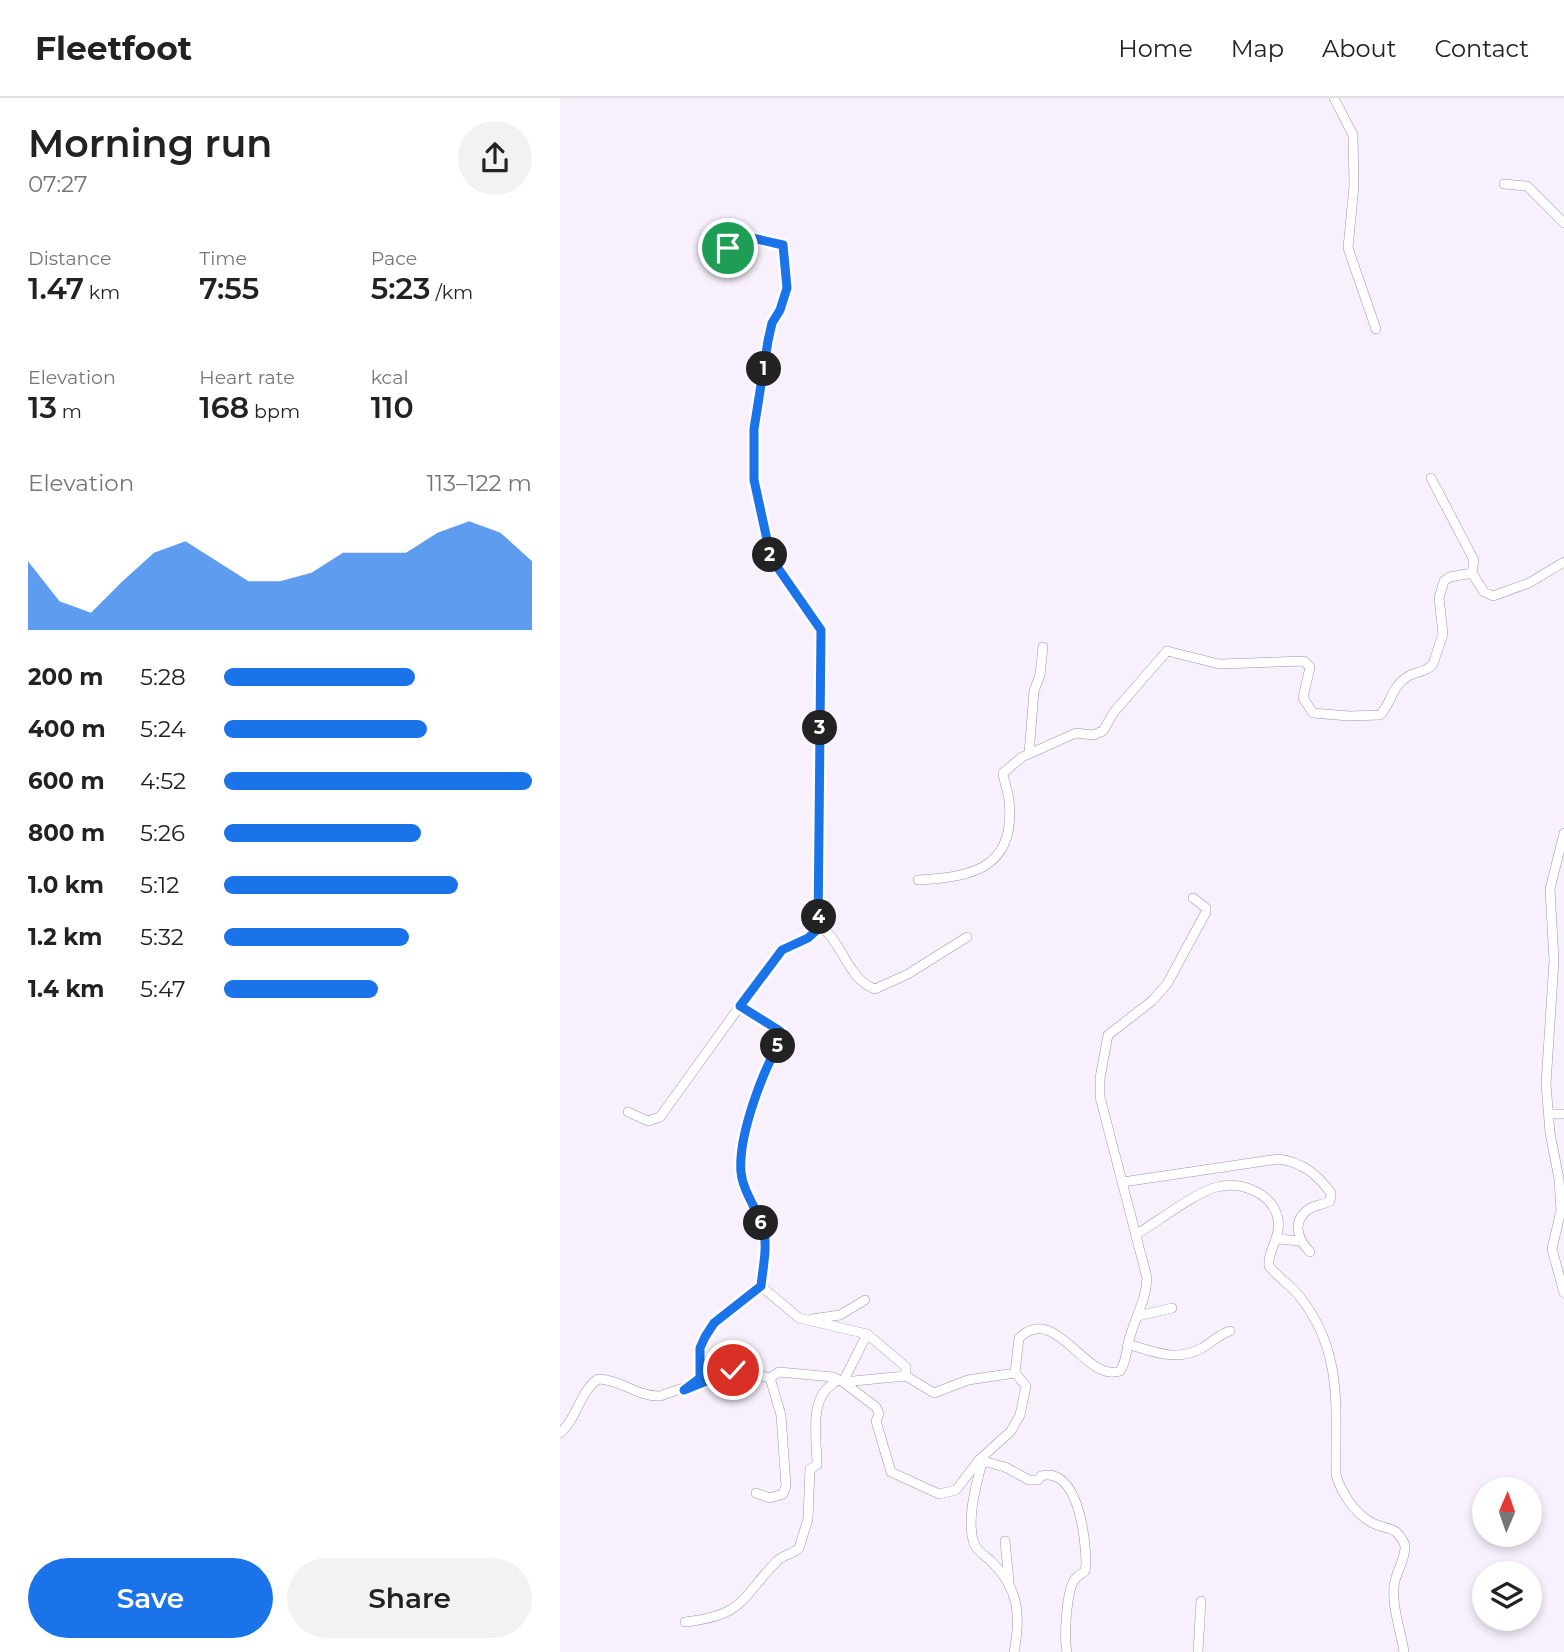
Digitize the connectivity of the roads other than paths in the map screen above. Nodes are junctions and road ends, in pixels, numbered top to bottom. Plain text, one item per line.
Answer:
1 (1334, 98) edge
2 (1504, 184) dead end
3 (1564, 223) edge
4 (728, 248) dead end
5 (1376, 329) dead end
6 (1431, 478) dead end
7 (1564, 562) edge
8 (1472, 573) junction
9 (1043, 647) dead end
10 (1029, 754) junction
11 (1564, 834) edge
12 (918, 880) dead end
13 (1193, 898) dead end
14 (819, 925) junction
15 (967, 937) dead end
16 (740, 1006) junction
17 (628, 1112) dead end
18 (1548, 1114) junction
19 (1564, 1114) edge
20 (1123, 1182) junction
21 (1137, 1234) junction
22 (1278, 1239) junction
23 (1300, 1241) junction
24 (1310, 1252) dead end
25 (761, 1286) junction
26 (1564, 1293) edge
27 (866, 1300) dead end
28 (1172, 1308) dead end
29 (1138, 1316) junction
30 (799, 1318) junction
31 (1230, 1331) dead end
32 (867, 1334) junction
33 (1128, 1345) junction
34 (1015, 1373) junction
35 (906, 1376) junction
36 (834, 1377) junction
37 (770, 1378) junction
38 (843, 1382) junction
39 (684, 1390) junction
40 (560, 1433) edge
41 (981, 1460) junction
42 (755, 1493) dead end
43 (1005, 1541) dead end
44 (1010, 1583) junction
45 (1201, 1601) dead end
46 (685, 1622) dead end
47 (1014, 1652) edge
48 (1067, 1652) edge
49 (1198, 1652) edge
50 (1404, 1652) edge

1 - 5 street
2 - 3 street
4 - 14 street
6 - 8 street
7 - 8 street
8 - 10 street
9 - 10 street
10 - 12 street
11 - 18 street
13 - 20 street
14 - 15 street
14 - 16 street
16 - 17 street
16 - 25 street
18 - 19 street
18 - 26 street
20 - 21 street
20 - 23 street
21 - 22 street
21 - 29 street
22 - 23 street
22 - 50 street
23 - 24 street
25 - 30 street
25 - 39 street
27 - 30 street
28 - 29 street
29 - 33 street
30 - 32 street
31 - 33 street
32 - 35 street
32 - 38 street
33 - 34 street
34 - 35 street
34 - 41 street
35 - 38 street
36 - 37 street
36 - 38 street
36 - 46 street
37 - 39 street
37 - 42 street
38 - 41 street
39 - 40 street
41 - 44 street
41 - 48 street
43 - 44 street
44 - 47 street
45 - 49 street

